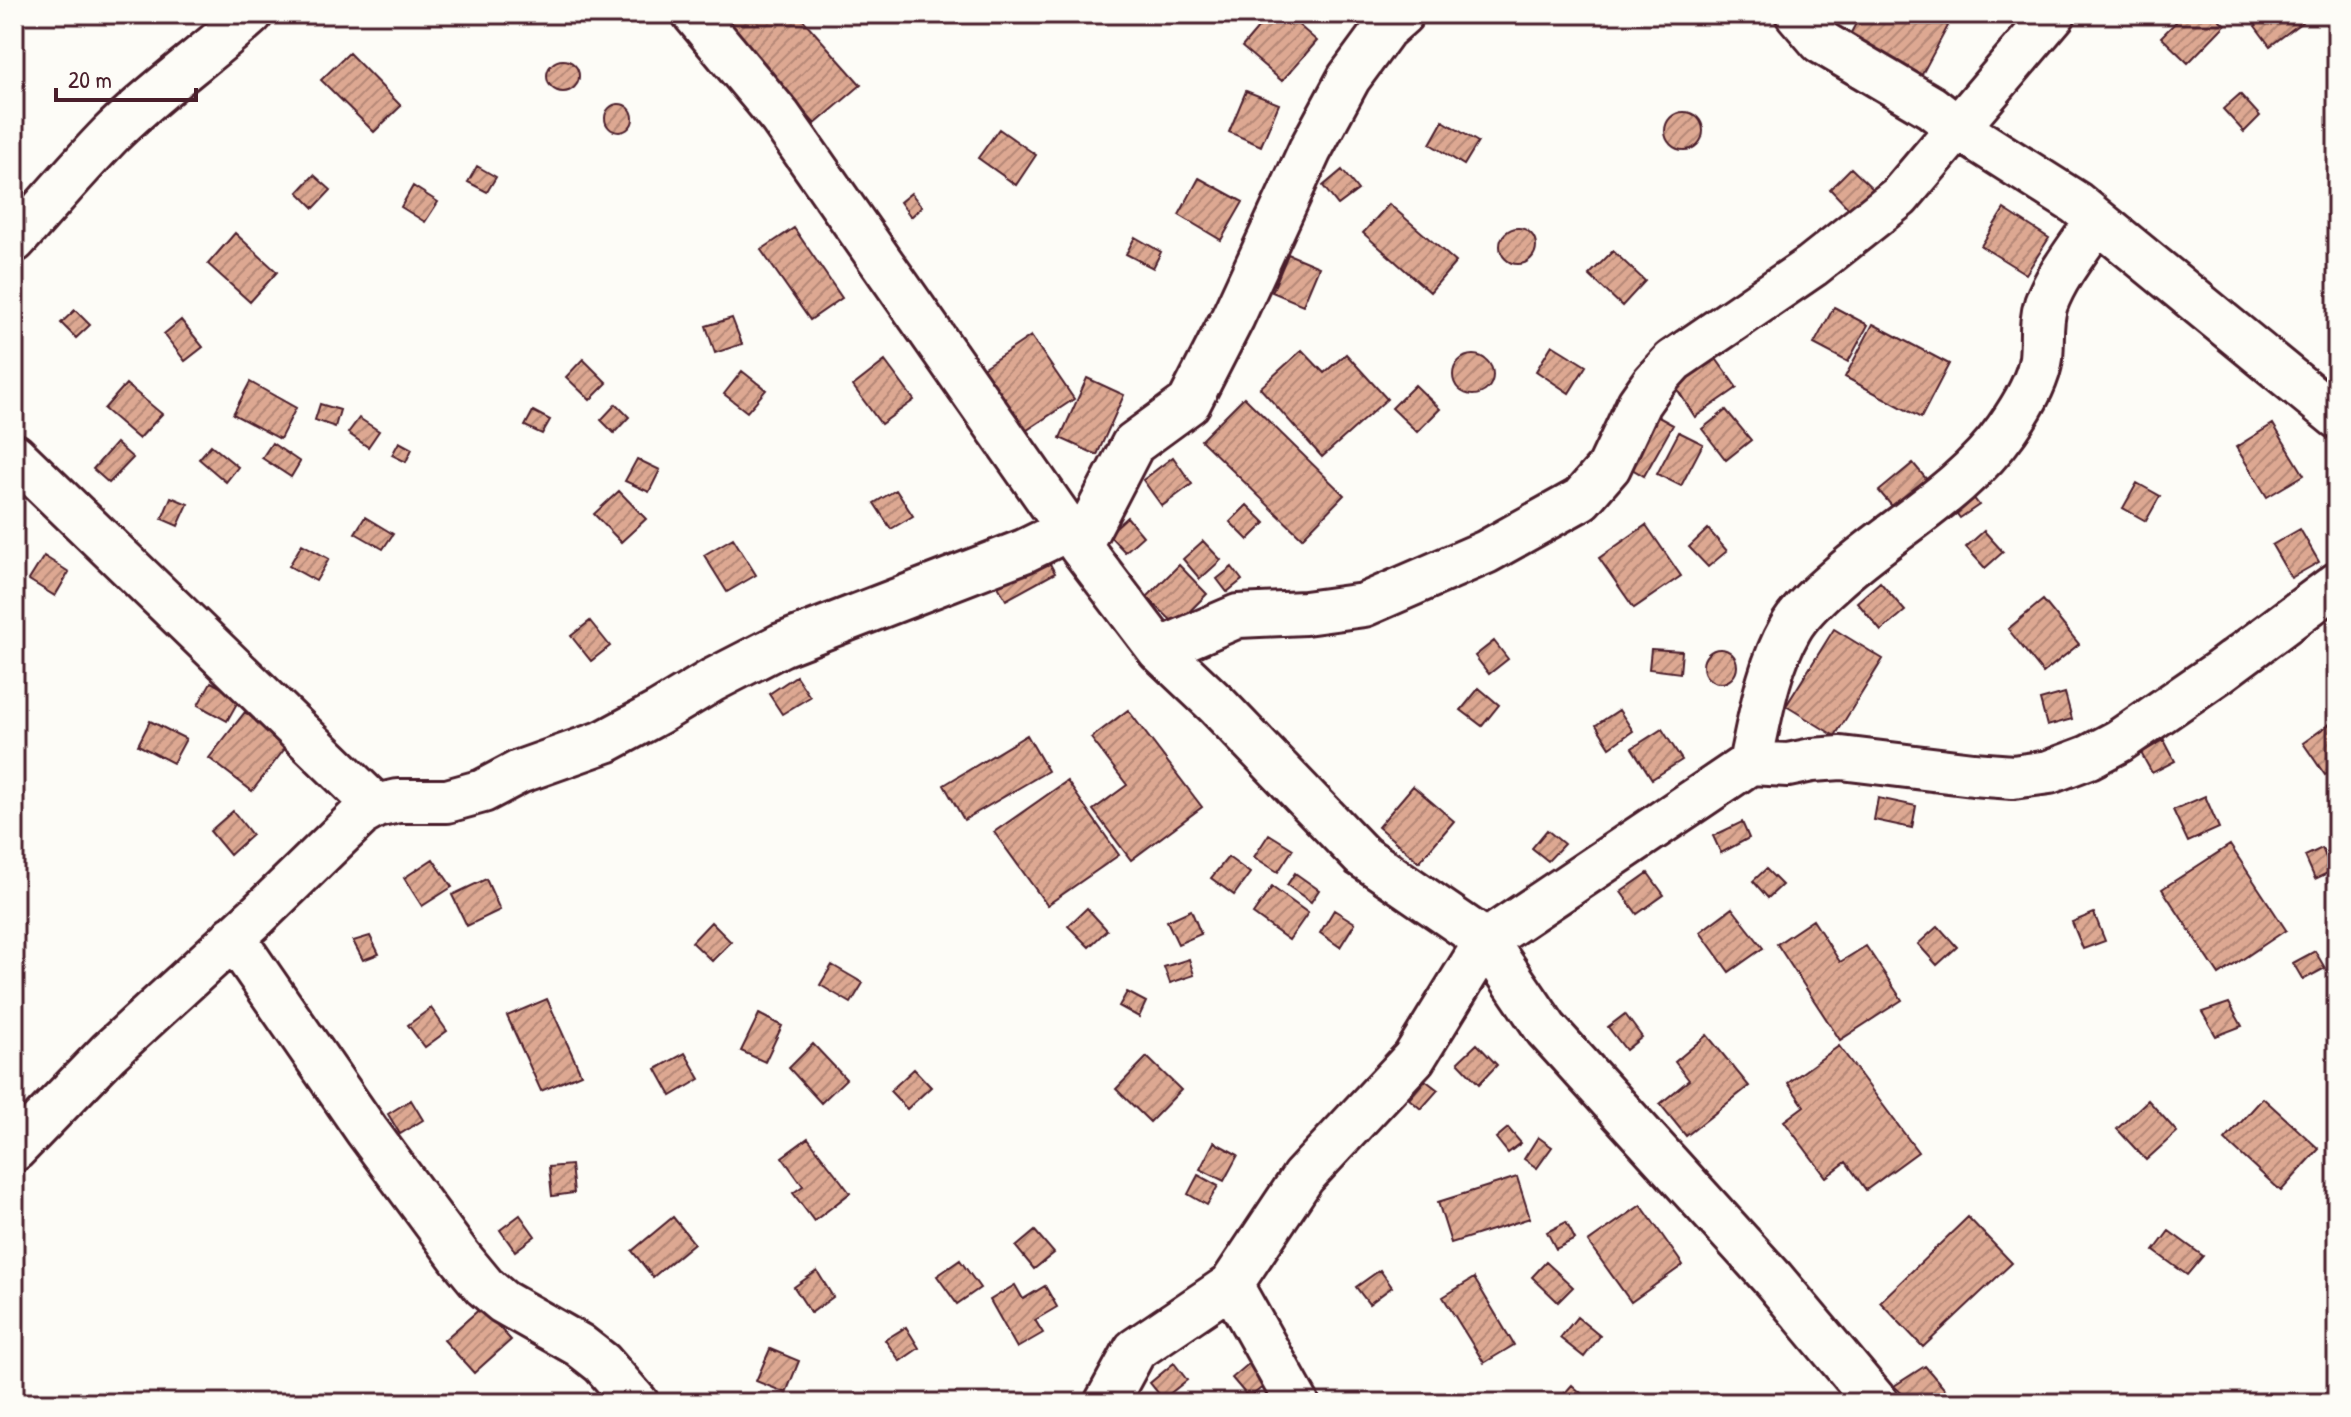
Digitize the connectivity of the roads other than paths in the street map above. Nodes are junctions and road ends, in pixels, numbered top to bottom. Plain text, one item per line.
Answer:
1 (251, 14) edge
2 (694, 14) edge
3 (1402, 14) edge
4 (1797, 14) edge
5 (2054, 14) edge
6 (1958, 128) junction
7 (2097, 221) junction
8 (14, 241) edge
9 (2337, 417) edge
10 (14, 455) edge
11 (1075, 538) junction
12 (2337, 584) edge
13 (1159, 650) junction
14 (1750, 763) junction
15 (376, 806) junction
16 (233, 937) junction
17 (1486, 941) junction
18 (14, 1150) edge
19 (1231, 1285) junction
20 (637, 1403) edge
21 (1106, 1403) edge
22 (1297, 1403) edge
23 (1877, 1403) edge

1 - 8 street
2 - 11 street
3 - 11 street
4 - 6 street
5 - 6 street
6 - 7 street
6 - 13 street
7 - 9 street
7 - 14 street
10 - 15 street
11 - 13 street
11 - 15 street
12 - 14 street
13 - 17 street
14 - 17 street
15 - 16 street
16 - 18 street
16 - 20 street
17 - 19 street
17 - 23 street
19 - 21 street
19 - 22 street

